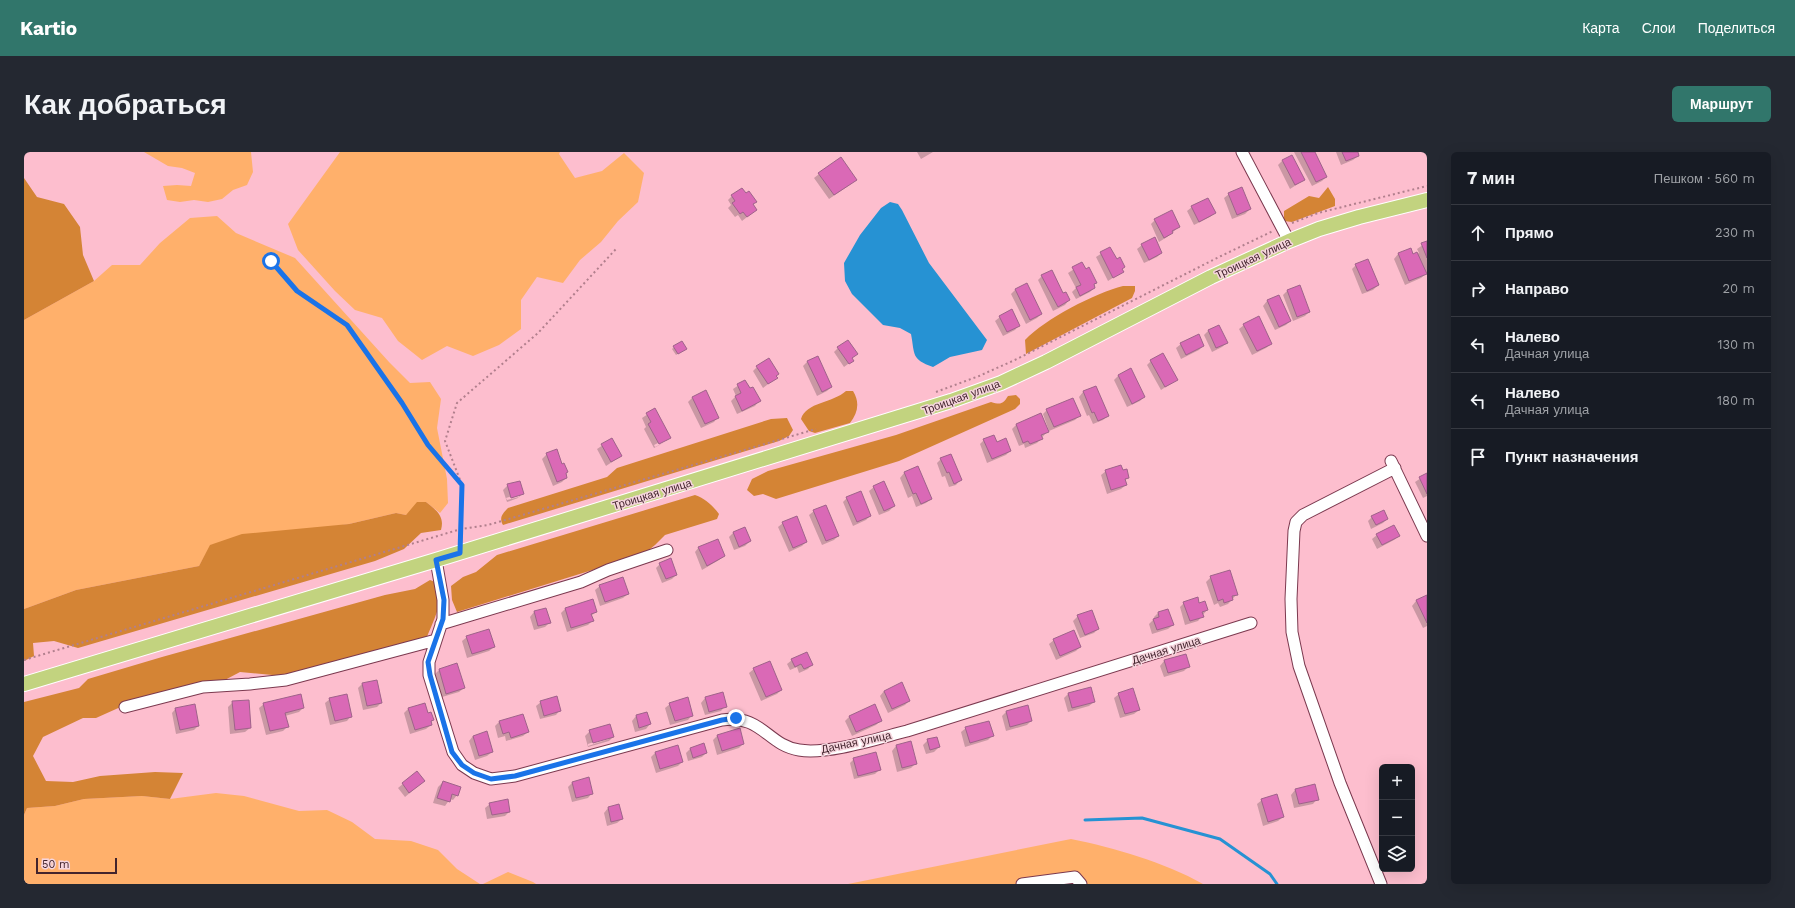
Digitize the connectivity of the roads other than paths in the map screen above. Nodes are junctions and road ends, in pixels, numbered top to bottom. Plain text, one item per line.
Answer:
1 (1242, 152) edge
2 (1427, 200) edge
3 (1289, 241) junction
4 (1427, 536) edge
5 (667, 550) dead end
6 (436, 560) junction
7 (1251, 623) dead end
8 (441, 624) junction
9 (436, 640) junction
10 (24, 684) edge
11 (125, 707) dead end
12 (1022, 884) edge
13 (1082, 884) edge
14 (1381, 884) edge

1 - 3 street
2 - 3 main road, Троицкая улица
3 - 6 main road, Троицкая улица
4 - 14 street
5 - 8 street
6 - 8 street, Дачная улица
6 - 10 main road, Троицкая улица
7 - 9 street, Дачная улица
8 - 9 street, Дачная улица
9 - 11 street
12 - 13 street

